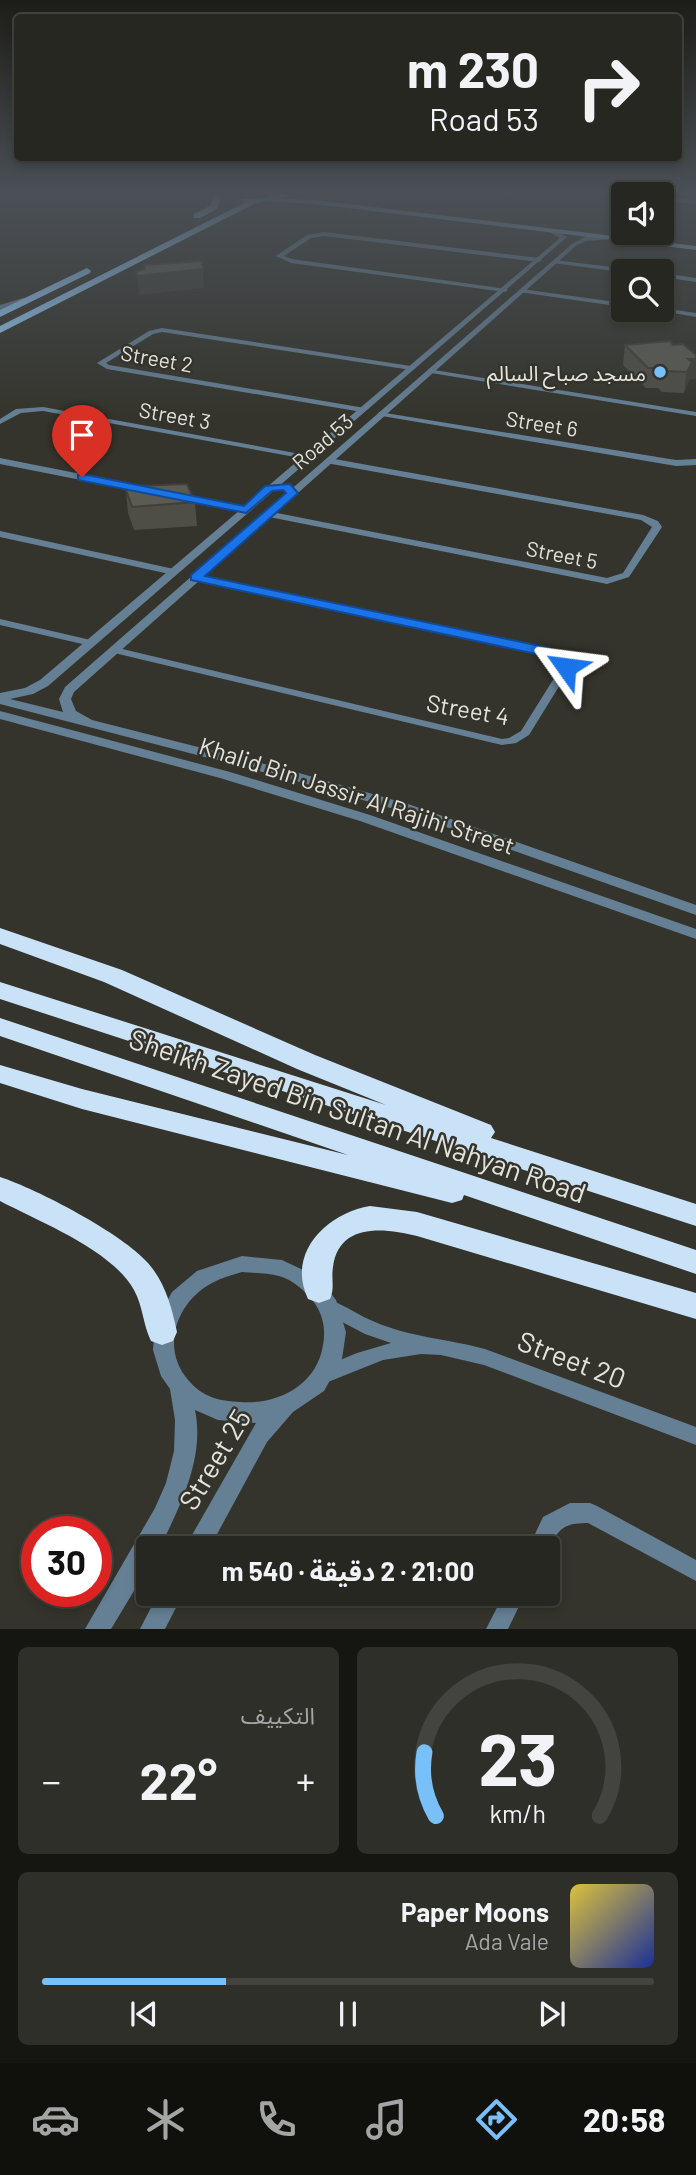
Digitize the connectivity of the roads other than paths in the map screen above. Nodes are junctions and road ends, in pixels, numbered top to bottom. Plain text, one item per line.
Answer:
1 (95, 267) edge
2 (124, 267) edge
3 (335, 267) edge
4 (531, 267) edge
5 (548, 267) edge
6 (75, 277) junction
7 (674, 277) edge
8 (696, 280) edge
9 (505, 290) junction
10 (521, 291) junction
11 (611, 303) edge
12 (486, 306) junction
13 (0, 308) edge
14 (497, 312) junction
15 (674, 312) edge
16 (0, 314) edge
17 (477, 314) junction
18 (696, 315) edge
19 (0, 323) edge
20 (14, 323) junction
21 (0, 330) edge
22 (411, 368) junction
23 (431, 371) junction
24 (362, 410) junction
25 (382, 414) junction
26 (696, 414) edge
27 (0, 422) edge
28 (306, 457) junction
29 (0, 461) edge
30 (328, 461) junction
31 (696, 462) edge
32 (284, 475) junction
33 (309, 478) junction
34 (269, 488) junction
35 (292, 493) junction
36 (246, 510) junction
37 (268, 514) junction
38 (0, 534) edge
39 (174, 572) junction
40 (196, 578) junction
41 (0, 622) edge
42 (91, 643) junction
43 (114, 650) junction
44 (55, 674) junction
45 (80, 680) junction
46 (0, 698) edge
47 (0, 715) edge
48 (87, 722) junction
49 (376, 800) junction
50 (365, 818) junction
51 (696, 910) edge
52 (696, 934) edge
53 (0, 936) edge
54 (0, 990) edge
55 (0, 1027) edge
56 (0, 1074) edge
57 (598, 1183) junction
58 (0, 1188) edge
59 (696, 1215) edge
60 (582, 1223) junction
61 (696, 1262) edge
62 (325, 1299) junction
63 (696, 1306) edge
64 (162, 1332) junction
65 (426, 1345) junction
66 (323, 1376) junction
67 (180, 1386) junction
68 (288, 1404) junction
69 (696, 1436) edge
70 (203, 1536) edge
71 (544, 1536) edge
72 (696, 1571) edge
73 (164, 1606) edge
74 (508, 1606) edge
75 (97, 1629) edge
76 (152, 1629) edge
77 (497, 1629) edge

1 - 6 main road
2 - 20 main road
3 - 9 street
4 - 9 street, Road 53
5 - 10 street, Road 53
6 - 13 street
6 - 16 main road
7 - 8 street
9 - 12 street, Road 53
10 - 11 street
10 - 14 street, Road 53
12 - 14 street
12 - 17 street, Road 53
14 - 17 street
14 - 23 street, Road 53
15 - 18 street
17 - 22 street, Road 53
19 - 20 main road
20 - 21 main road
22 - 24 street, Road 53
22 - 24 street, Street 2
23 - 25 street, Road 53
23 - 26 street, Street 6
24 - 28 street, Road 53
25 - 30 street, Road 53
25 - 31 street, Street 6
27 - 28 street, Street 3
28 - 32 street, Road 53
29 - 36 street
30 - 33 street, Road 53
30 - 37 street, Street 5
32 - 33 street
32 - 34 street, Road 53
33 - 35 street, Road 53
34 - 35 street
34 - 36 street, Road 53
35 - 37 street, Road 53
36 - 39 street, Road 53
37 - 40 street, Road 53
38 - 39 street
39 - 42 street, Road 53
40 - 43 street, Road 53
40 - 43 street, Street 4
41 - 42 street
42 - 44 street, Road 53
43 - 45 street, Road 53
44 - 45 street
44 - 46 street, Road 53
45 - 48 street, Road 53
46 - 48 street, Khalid Bin Jassir Al Rajihi Street
47 - 50 street, Khalid Bin Jassir Al Rajihi Street
48 - 49 street, Khalid Bin Jassir Al Rajihi Street
49 - 50 street
49 - 51 street, Khalid Bin Jassir Al Rajihi Street
50 - 52 street, Khalid Bin Jassir Al Rajihi Street
53 - 57 highway
54 - 57 highway, Sheikh Zayed Bin Sultan Al Nahyan Road
55 - 60 highway, Sheikh Zayed Bin Sultan Al Nahyan Road
56 - 60 highway
57 - 59 highway, Sheikh Zayed Bin Sultan Al Nahyan Road
58 - 64 highway
60 - 61 highway, Sheikh Zayed Bin Sultan Al Nahyan Road
62 - 63 highway
62 - 64 street
62 - 65 street, Street 20
62 - 66 street
64 - 67 street
65 - 66 street, Street 20
65 - 69 street, Street 20
66 - 68 street
67 - 68 street
67 - 75 street, Street 25
68 - 70 street, Street 25
71 - 72 street
73 - 76 street
74 - 77 street

